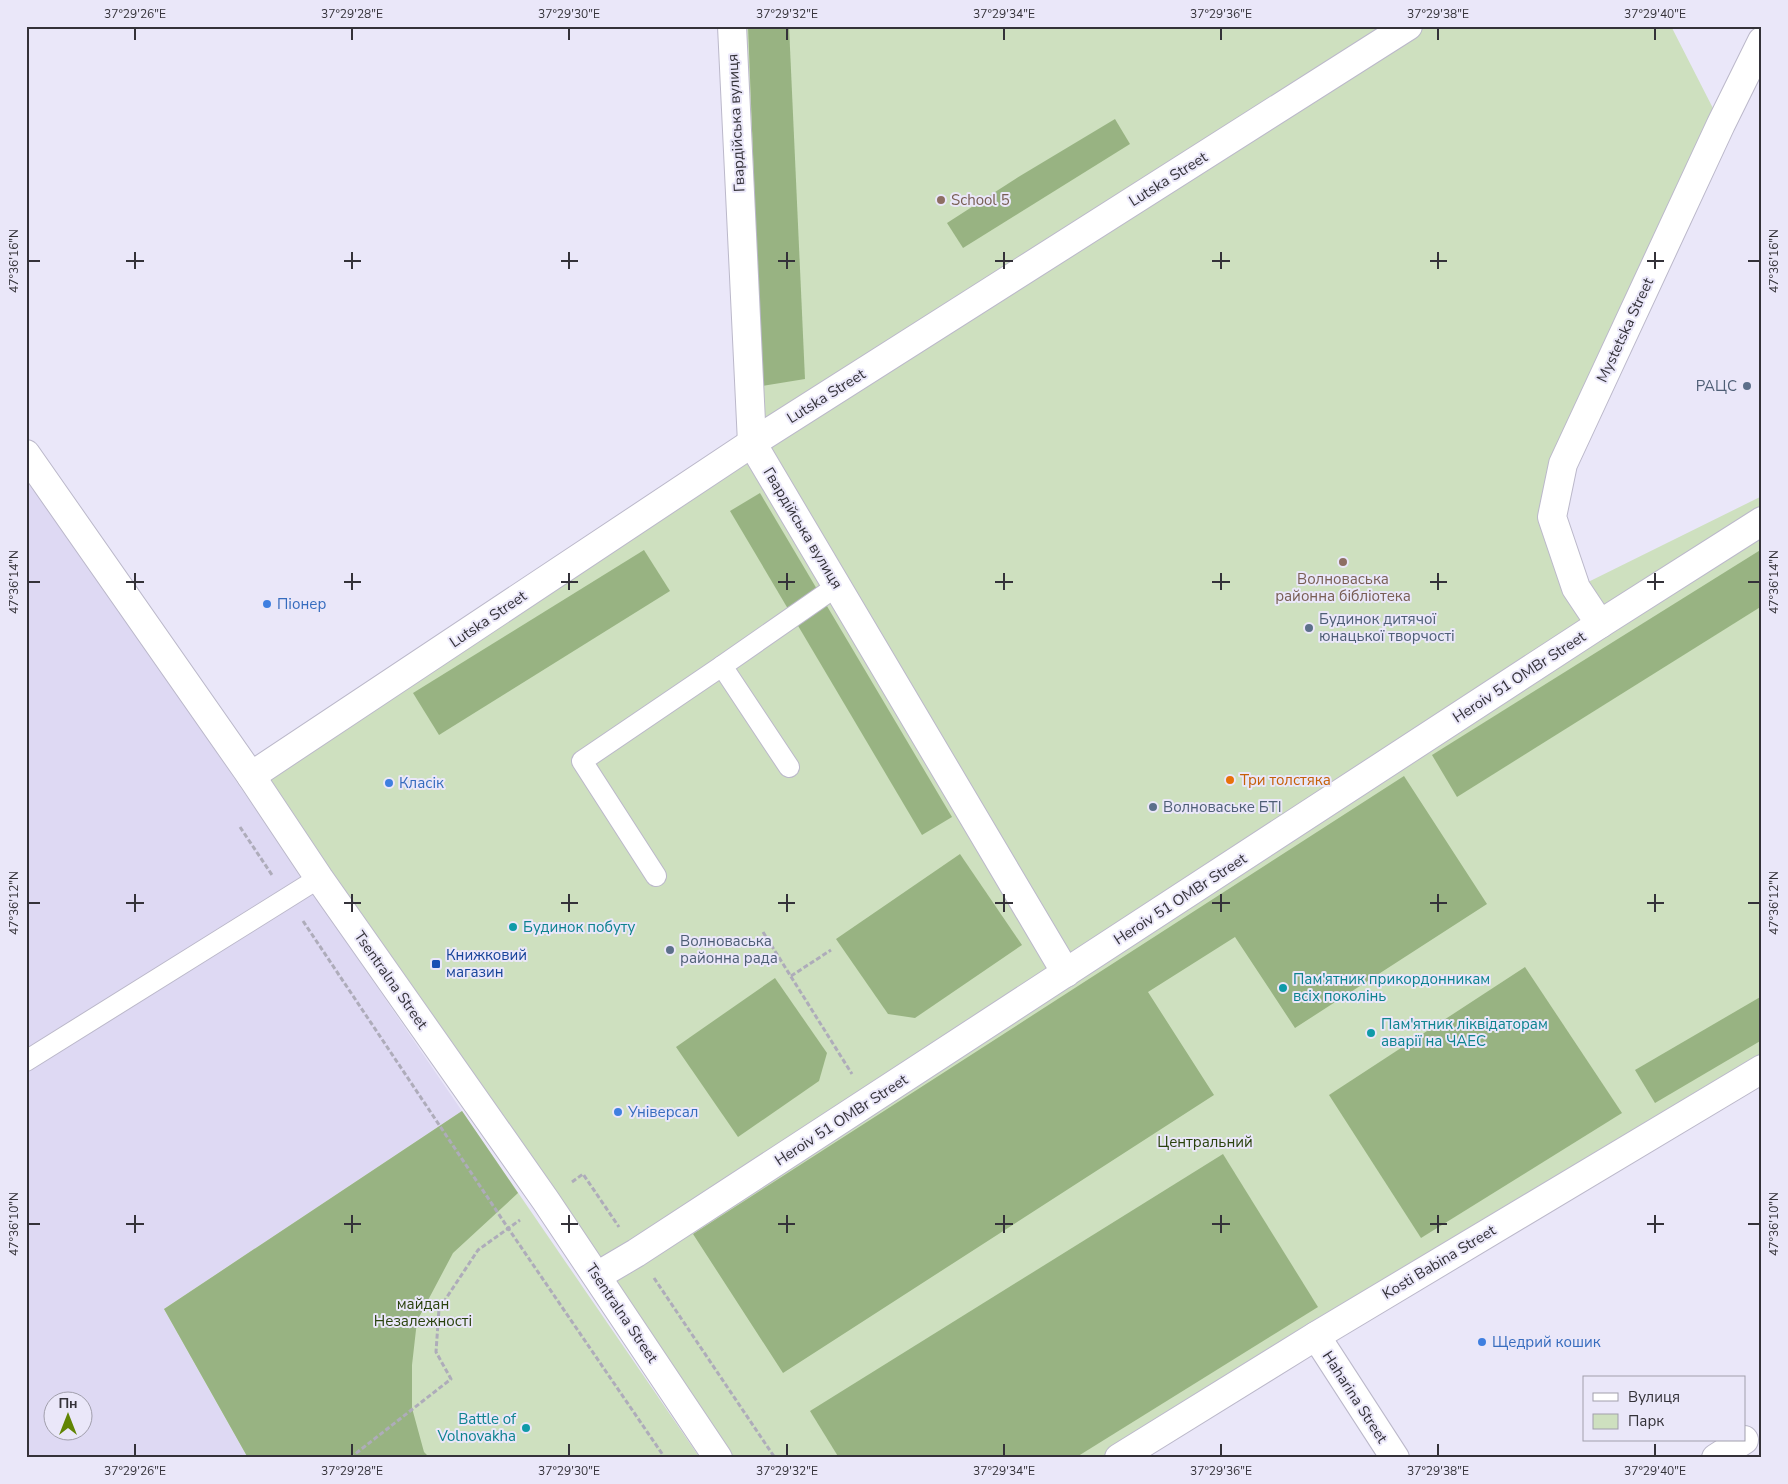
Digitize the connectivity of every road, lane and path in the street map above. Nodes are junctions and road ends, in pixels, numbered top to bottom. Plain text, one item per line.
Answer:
1 (732, 26) edge
2 (1408, 26) edge
3 (1762, 41) edge
4 (752, 444) junction
5 (26, 454) edge
6 (1762, 521) edge
7 (837, 586) junction
8 (1600, 624) junction
9 (722, 666) junction
10 (789, 767) dead end
11 (251, 776) junction
12 (240, 827) dead end
13 (656, 876) dead end
14 (319, 878) junction
15 (287, 898) junction
16 (763, 932) dead end
17 (831, 950) dead end
18 (1066, 973) junction
19 (790, 976) junction
20 (26, 1060) edge
21 (1762, 1069) edge
22 (869, 1101) junction
23 (546, 1201) junction
24 (508, 1228) junction
25 (636, 1253) junction
26 (597, 1276) junction
27 (1316, 1336) junction
28 (1762, 1429) edge
29 (1746, 1439) edge
30 (1741, 1442) edge
31 (350, 1458) edge
32 (665, 1458) edge
33 (718, 1458) edge
34 (775, 1458) edge
35 (1119, 1458) edge
36 (1395, 1458) edge
37 (1716, 1458) edge

1 - 4 street, Гвардійська вулиця
2 - 4 street, Lutska Street
3 - 8 street, Mystetska Street
4 - 7 street, Гвардійська вулиця
4 - 11 street, Lutska Street
5 - 11 street, Tsentralna Street
6 - 8 street, Heroiv 51 OMBr Street
7 - 9 lane
7 - 18 street, Гвардійська вулиця
8 - 18 street, Heroiv 51 OMBr Street
9 - 10 lane
9 - 13 lane
11 - 14 street, Tsentralna Street
12 - 15 path
14 - 15 lane
14 - 23 street, Tsentralna Street
15 - 20 lane
15 - 24 path
16 - 19 path
17 - 19 path
18 - 22 street, Heroiv 51 OMBr Street
19 - 22 path
21 - 27 street, Kosti Babina Street
22 - 25 street, Heroiv 51 OMBr Street
23 - 24 path
23 - 25 path
23 - 26 street, Tsentralna Street
24 - 31 path
24 - 32 path
25 - 26 street, Heroiv 51 OMBr Street
25 - 34 path
26 - 33 street, Tsentralna Street
27 - 35 street, Kosti Babina Street
27 - 36 street, Haharina Street
28 - 29 street
30 - 37 street

